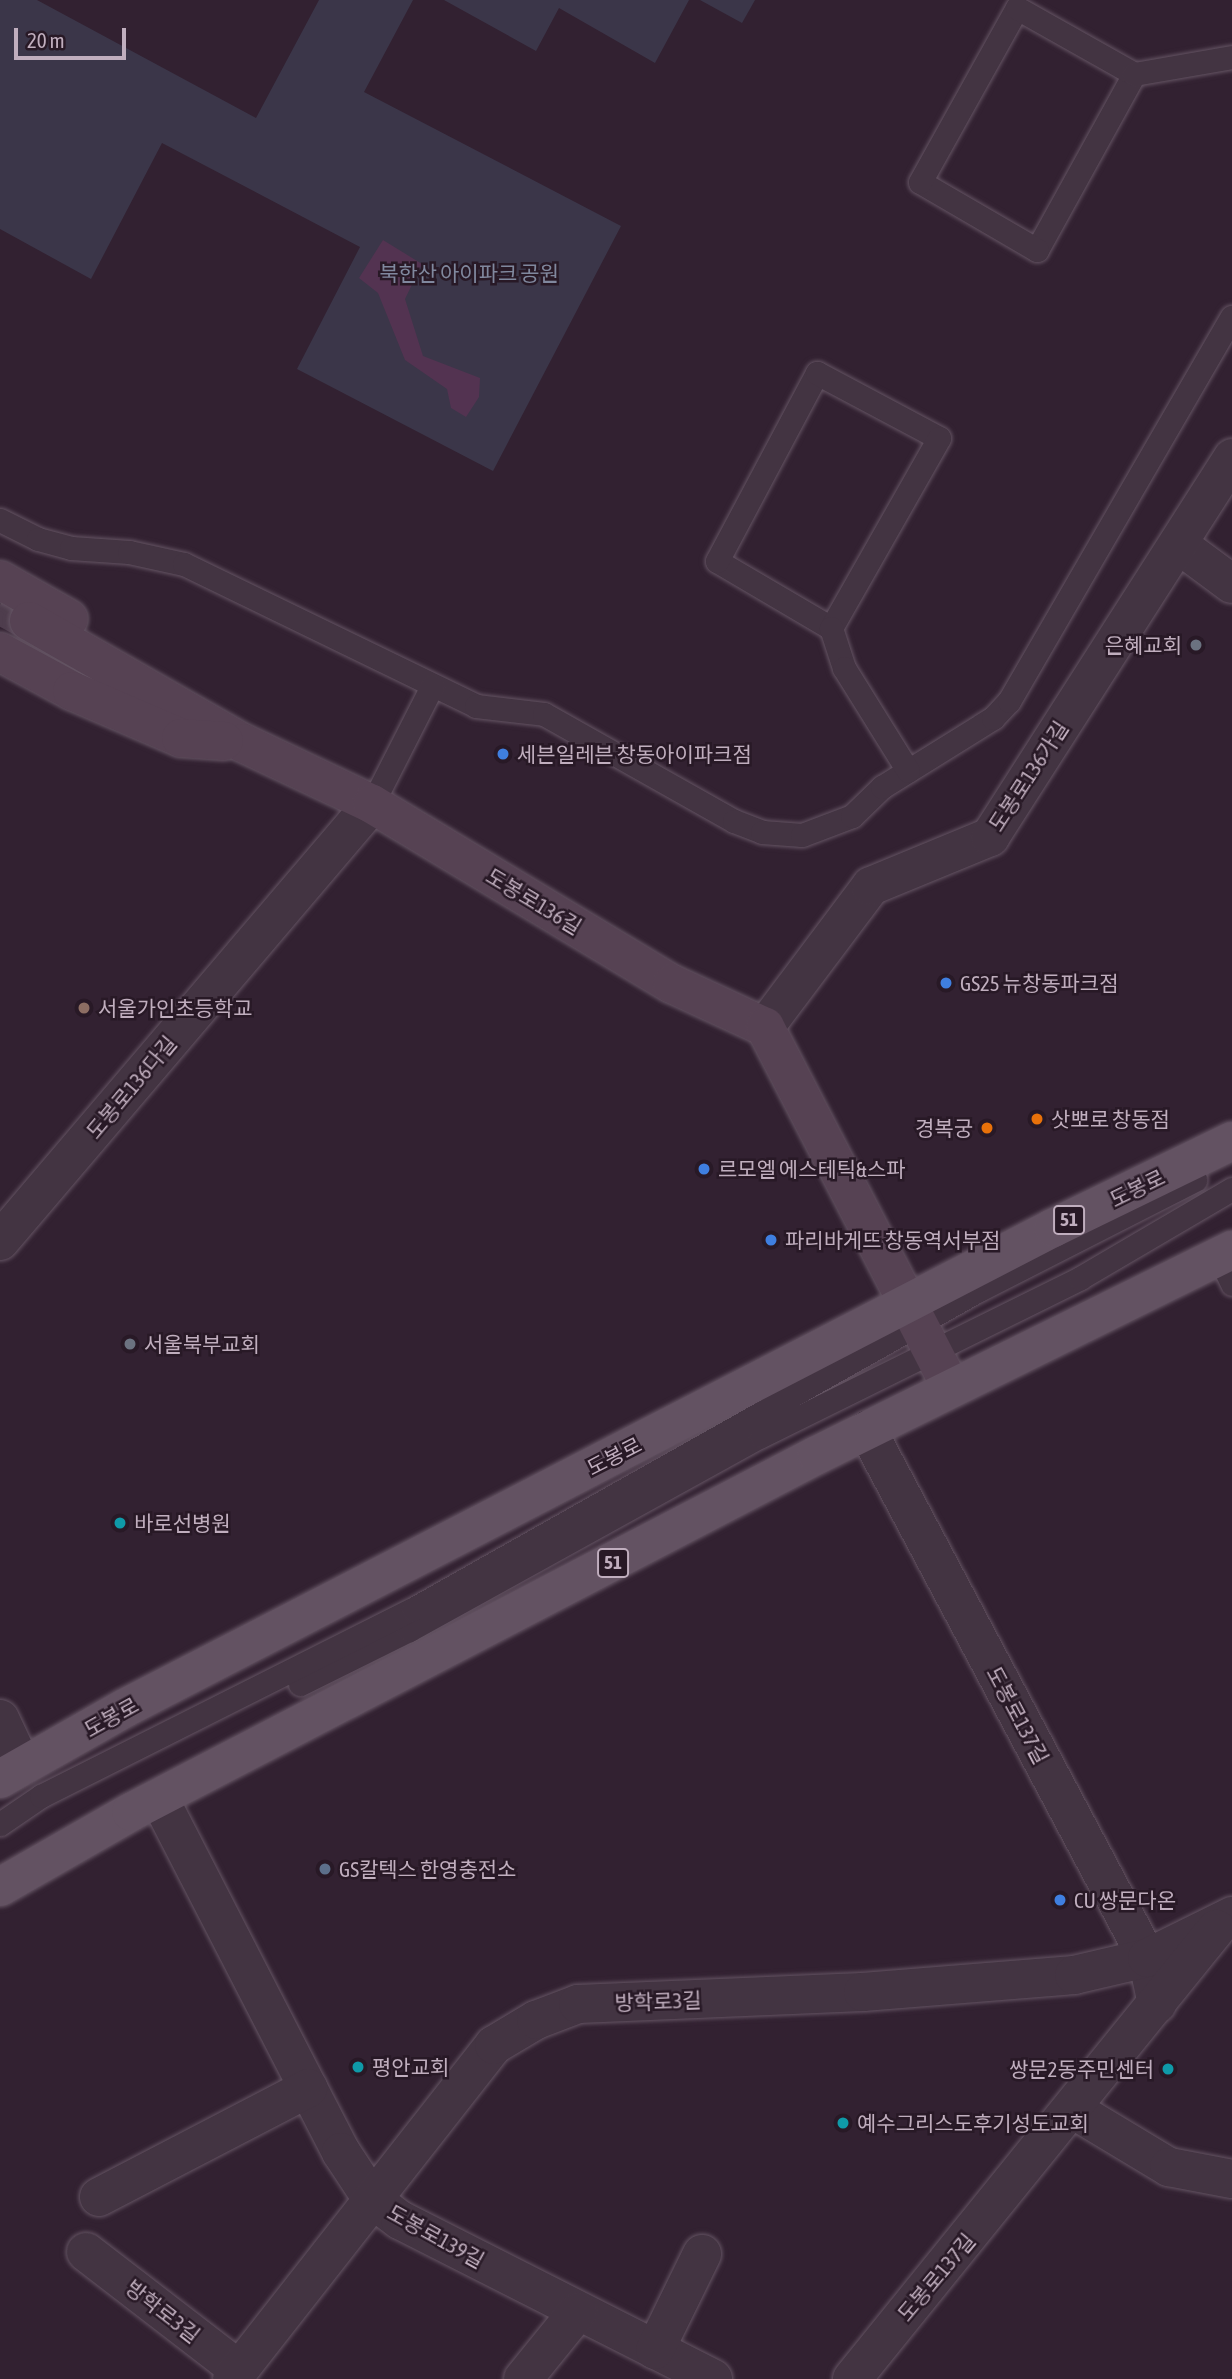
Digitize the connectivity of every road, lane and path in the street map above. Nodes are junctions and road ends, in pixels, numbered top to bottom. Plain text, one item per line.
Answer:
1 (1232, 57) edge
2 (1134, 74) junction
3 (1232, 317) edge
4 (1232, 458) edge
5 (0, 520) edge
6 (1178, 544) junction
7 (0, 580) edge
8 (1232, 584) edge
9 (29, 621) tunnel mouth
10 (831, 628) junction
11 (0, 652) tunnel mouth
12 (432, 686) junction
13 (243, 743) junction
14 (908, 771) junction
15 (372, 804) junction
16 (765, 1027) junction
17 (1232, 1141) edge
18 (1232, 1161) edge
19 (1232, 1189) edge
20 (0, 1241) edge
21 (1228, 1264) edge
22 (920, 1326) junction
23 (951, 1388) junction
24 (867, 1430) junction
25 (0, 1720) edge
26 (11, 1773) edge
27 (159, 1798) junction
28 (0, 1824) edge
29 (0, 1842) edge
30 (0, 1887) edge
31 (1226, 1920) edge
32 (1147, 1958) junction
33 (1157, 2004) junction
34 (307, 2088) junction
35 (1074, 2110) junction
36 (1226, 2168) edge
37 (99, 2197) dead end
38 (372, 2199) junction
39 (86, 2252) dead end
40 (702, 2254) dead end
41 (578, 2311) junction
42 (655, 2350) junction
43 (236, 2375) edge
44 (523, 2379) edge
45 (713, 2379) edge
46 (852, 2379) edge

1 - 2 lane
2 - 2 lane
3 - 14 lane
4 - 6 street, 도봉로136가길
5 - 12 lane
6 - 8 street
6 - 16 street, 도봉로136가길
7 - 13 street
9 - 13 street, 도봉로136길
10 - 10 lane
10 - 14 lane
11 - 13 street
12 - 14 lane
12 - 15 lane
13 - 15 street, 도봉로136길
15 - 16 street, 도봉로136길
15 - 20 street, 도봉로136다길
16 - 22 street
17 - 22 main road, 도봉로 / 51
18 - 22 lane
19 - 22 lane
21 - 23 main road, 51
22 - 23 street
22 - 26 main road, 도봉로 / 51
22 - 28 lane
22 - 29 lane
23 - 24 main road, 51
24 - 27 main road, 51
24 - 32 street, 도봉로137길
25 - 26 street
27 - 30 main road, 51
27 - 34 street, 도봉로139길
31 - 32 street, 방학로3길
31 - 33 street, 도봉로137길
32 - 33 street, 도봉로137길
32 - 38 street, 방학로3길
33 - 35 street, 도봉로137길
34 - 37 street
34 - 38 street, 도봉로139길
35 - 36 street
35 - 46 street, 도봉로137길
38 - 41 street, 도봉로139길
38 - 43 street, 방학로3길
39 - 43 street, 방학로3길
40 - 42 street
41 - 42 street, 도봉로139길
41 - 44 street
42 - 45 street, 도봉로139길

